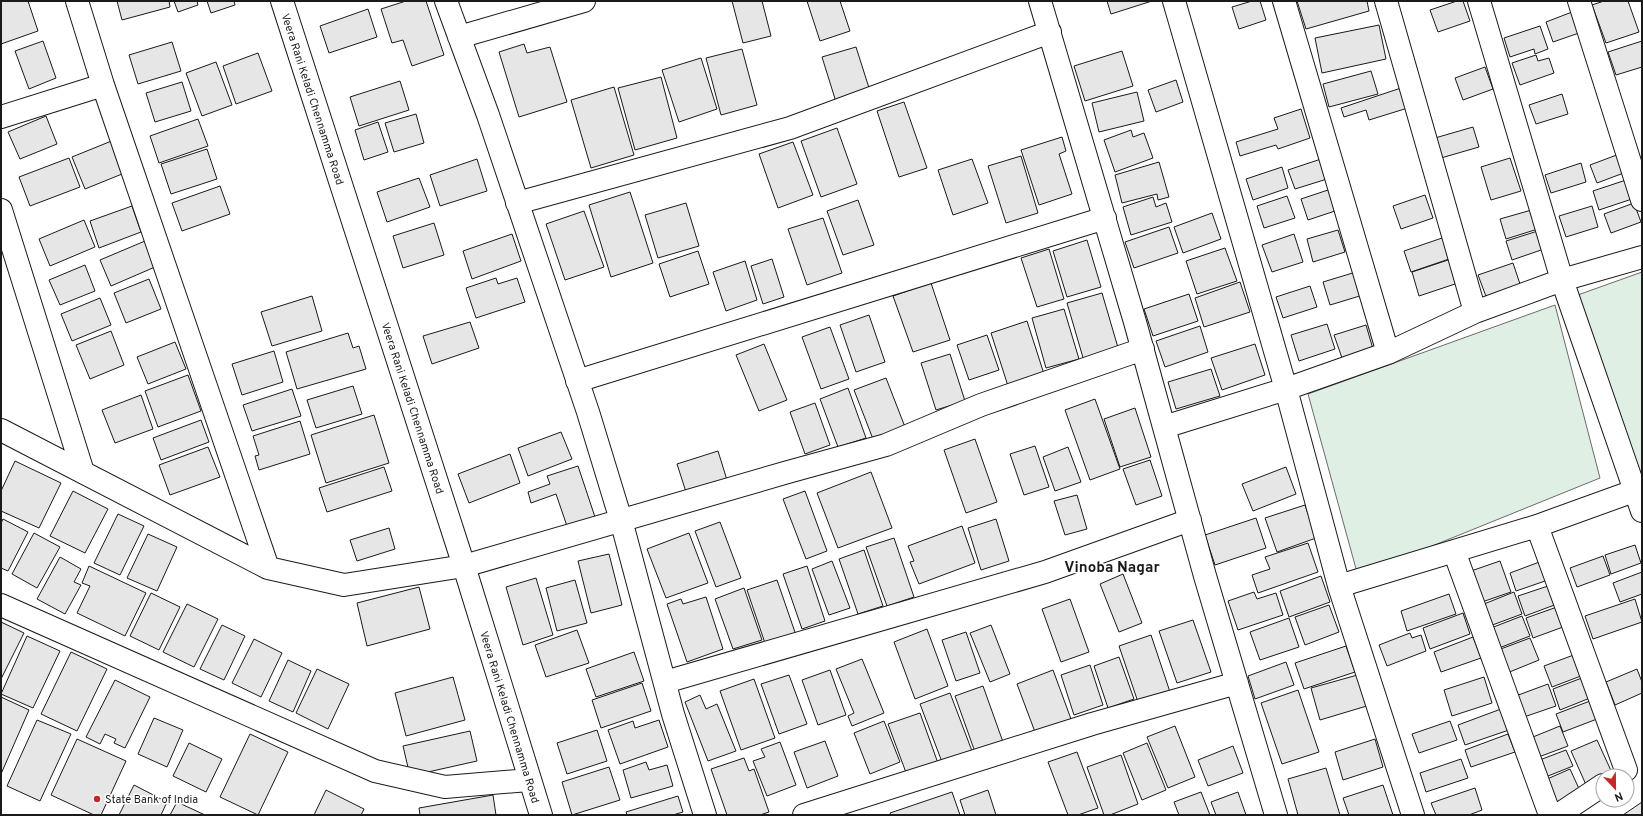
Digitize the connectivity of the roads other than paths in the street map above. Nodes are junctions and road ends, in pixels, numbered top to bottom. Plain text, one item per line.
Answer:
1 (77, 1) edge
2 (282, 1) edge
3 (446, 1) edge
4 (584, 1) edge
5 (1040, 1) edge
6 (1174, 1) edge
7 (1284, 1) edge
8 (1386, 1) edge
9 (1479, 1) edge
10 (1579, 1) edge
11 (1050, 32) junction
12 (459, 37) junction
13 (103, 85) junction
14 (1, 117) edge
15 (1642, 200) edge
16 (517, 203) junction
17 (1, 210) edge
18 (1105, 218) junction
19 (1642, 257) edge
20 (1562, 280) junction
21 (1475, 312) junction
22 (1143, 349) junction
23 (1388, 353) junction
24 (577, 381) junction
25 (1286, 389) junction
26 (1164, 428) junction
27 (1, 430) edge
28 (83, 472) junction
29 (1639, 489) edge
30 (1642, 511) edge
31 (621, 520) junction
32 (1190, 520) junction
33 (1537, 526) junction
34 (1454, 551) junction
35 (464, 566) junction
36 (268, 568) junction
37 (1339, 586) junction
38 (1, 605) edge
39 (665, 682) junction
40 (1237, 683) junction
41 (1629, 768) edge
42 (529, 780) junction
43 (1595, 790) edge
44 (541, 815) edge
45 (705, 815) edge
46 (804, 815) edge
47 (1276, 815) edge
48 (1413, 815) edge
49 (1550, 815) edge
50 (1558, 815) edge

1 - 13 street
2 - 35 street, Veera Rani Keladi Chennamma Road
3 - 12 street
4 - 12 street
5 - 11 street
6 - 25 street
7 - 23 street
8 - 21 street
9 - 20 street
10 - 15 street
11 - 16 street
11 - 18 street
12 - 16 street
13 - 14 street
13 - 36 street
16 - 24 street
17 - 28 street
18 - 22 street
18 - 24 street
19 - 20 street
20 - 21 street
20 - 29 street
21 - 23 street
22 - 26 street
22 - 31 street
23 - 25 street
24 - 31 street
25 - 26 street
25 - 37 street
26 - 32 street
27 - 28 street
28 - 36 street
29 - 30 street
29 - 33 street
31 - 35 street
31 - 39 street
32 - 39 street
32 - 40 street
33 - 34 street
33 - 41 street
34 - 37 street
34 - 49 street
35 - 36 street
35 - 42 street, Veera Rani Keladi Chennamma Road
37 - 48 street
38 - 42 street
39 - 45 street
40 - 46 street
40 - 47 street
42 - 44 street, Veera Rani Keladi Chennamma Road
43 - 50 street

